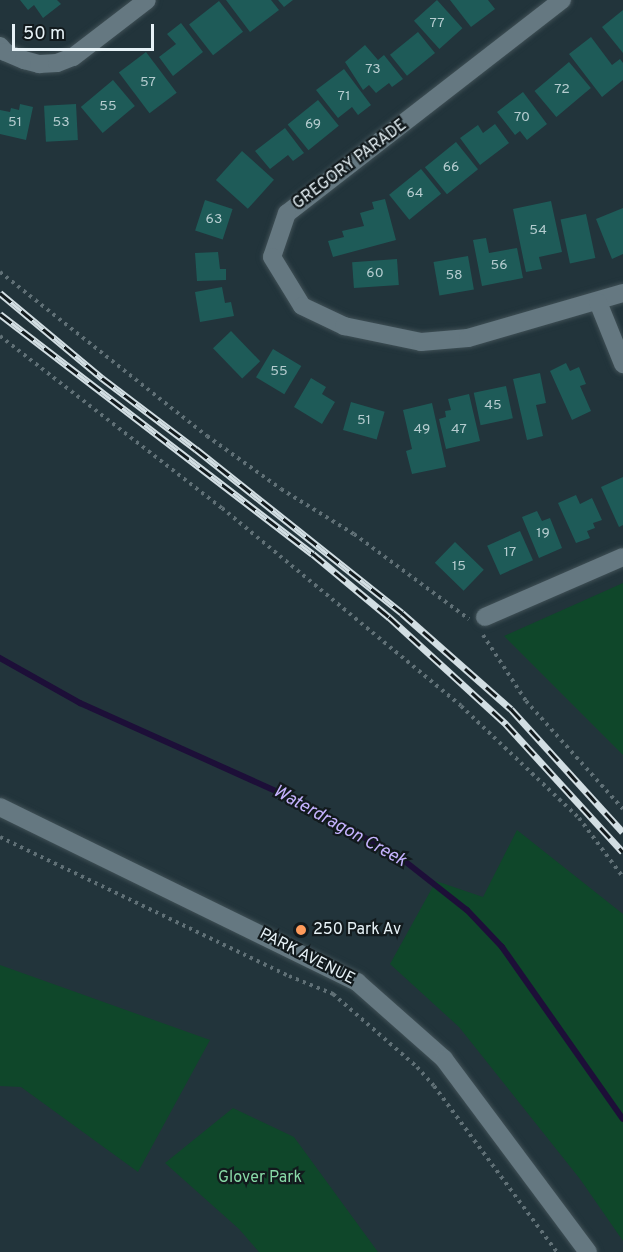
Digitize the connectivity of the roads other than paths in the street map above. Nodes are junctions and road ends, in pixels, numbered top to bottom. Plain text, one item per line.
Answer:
1 (147, 0) edge
2 (562, 0) edge
3 (0, 46) edge
4 (623, 293) edge
5 (598, 302) junction
6 (623, 364) edge
7 (623, 558) edge
8 (479, 620) road end
9 (0, 807) edge
10 (588, 1252) edge

1 - 3 street
2 - 5 street, GREGORY PARADE
4 - 5 street
5 - 6 street
7 - 8 street
9 - 10 street, PARK AVENUE

